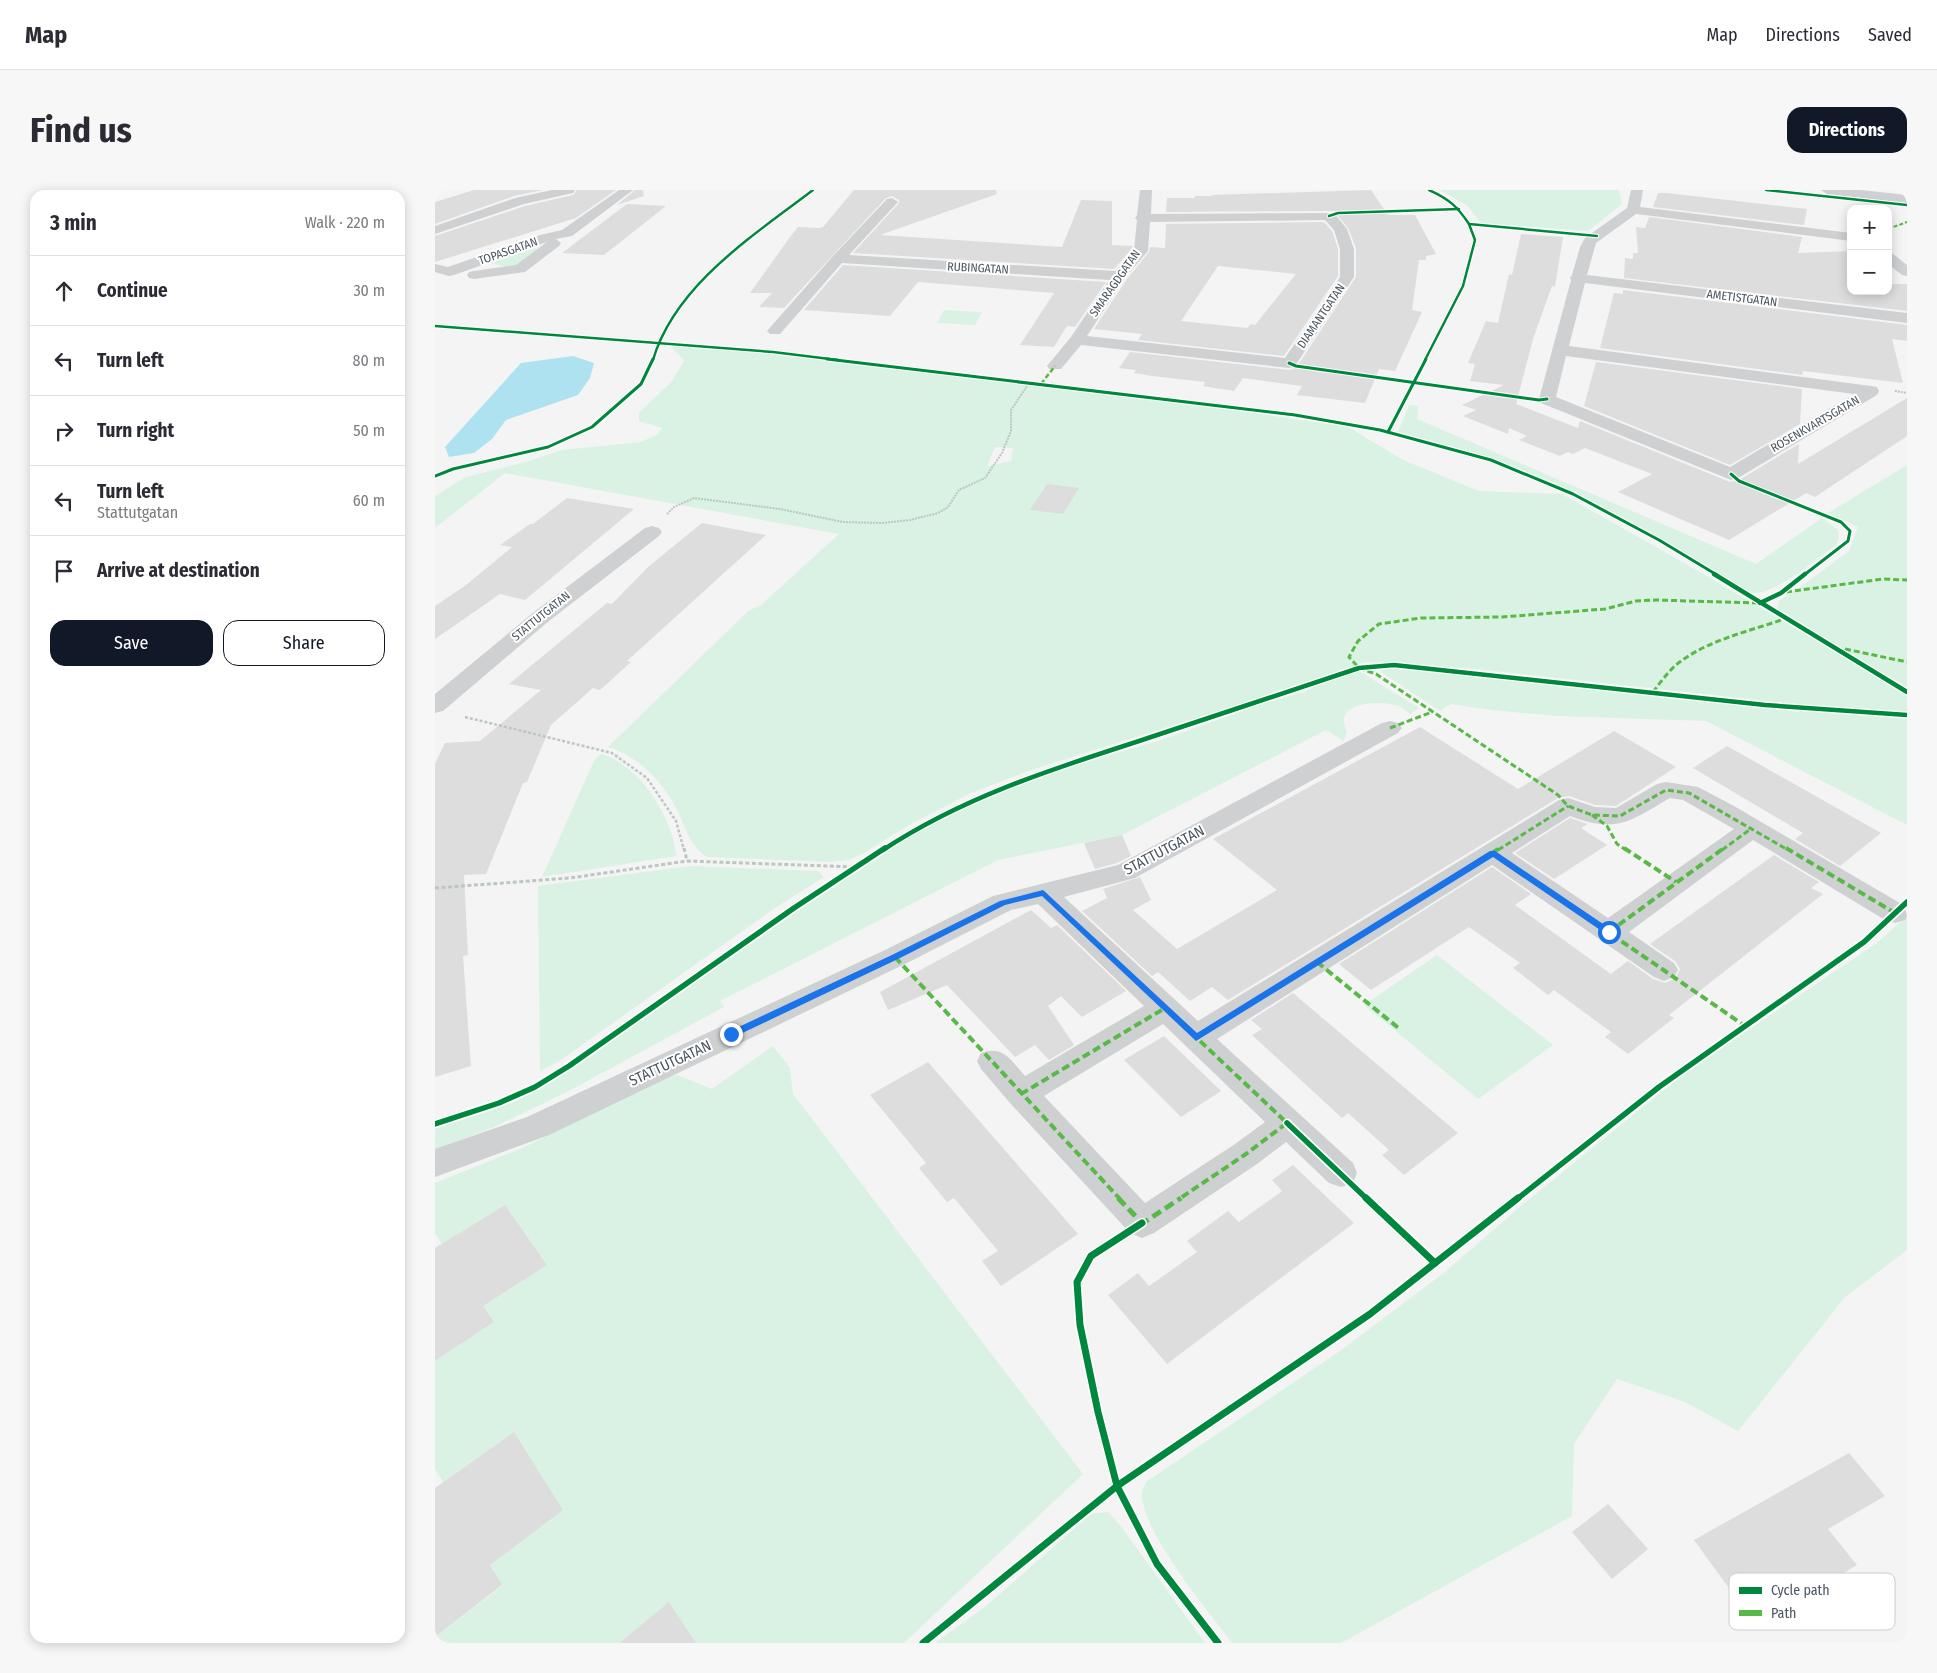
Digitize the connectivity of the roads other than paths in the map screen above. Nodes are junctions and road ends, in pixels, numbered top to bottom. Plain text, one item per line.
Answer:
1 (569, 190) edge
2 (627, 190) edge
3 (1146, 190) edge
4 (1637, 190) edge
5 (1827, 190) edge
6 (1907, 199) edge
7 (892, 202) dead end
8 (1633, 210) junction
9 (1142, 218) junction
10 (435, 230) edge
11 (567, 233) junction
12 (1847, 237) edge
13 (837, 259) junction
14 (1892, 260) edge
15 (442, 270) edge
16 (1907, 272) edge
17 (1119, 276) junction
18 (1577, 278) junction
19 (1907, 318) edge
20 (775, 331) dead end
21 (1077, 340) junction
22 (1561, 350) junction
23 (1055, 366) dead end
24 (651, 532) road end
25 (435, 706) edge
26 (1389, 728) dead end
27 (1752, 828) junction
28 (1493, 853) junction
29 (1043, 893) junction
30 (1895, 913) dead end
31 (1609, 932) junction
32 (1663, 970) dead end
33 (1165, 1008) junction
34 (1196, 1038) junction
35 (992, 1061) dead end
36 (1021, 1094) junction
37 (1287, 1123) junction
38 (435, 1163) edge
39 (1341, 1173) dead end

1 - 10 street
2 - 11 street, TOPASGATAN
3 - 9 street, SMARAGDGATAN
4 - 8 street
5 - 6 street
7 - 13 street
8 - 12 street
8 - 18 street, ROSENKVARTSGATAN
9 - 17 street, SMARAGDGATAN
9 - 21 street, DIAMANTGATAN
11 - 15 street, TOPASGATAN
11 - 15 street, TOPASGATAN
13 - 17 street, RUBINGATAN
13 - 20 street
14 - 16 street
17 - 21 street, SMARAGDGATAN
18 - 19 street, AMETISTGATAN
18 - 22 street, ROSENKVARTSGATAN
21 - 23 street, SMARAGDGATAN
22 - 22 street, ROSENKVARTSGATAN
24 - 25 street, STATTUTGATAN
26 - 29 street, STATTUTGATAN
27 - 28 street
27 - 30 street
27 - 31 street
28 - 31 street
28 - 34 street
29 - 33 street
29 - 38 street, STATTUTGATAN
31 - 32 street
33 - 34 street
33 - 36 street
34 - 37 street
35 - 36 street
36 - 37 street
37 - 39 street

